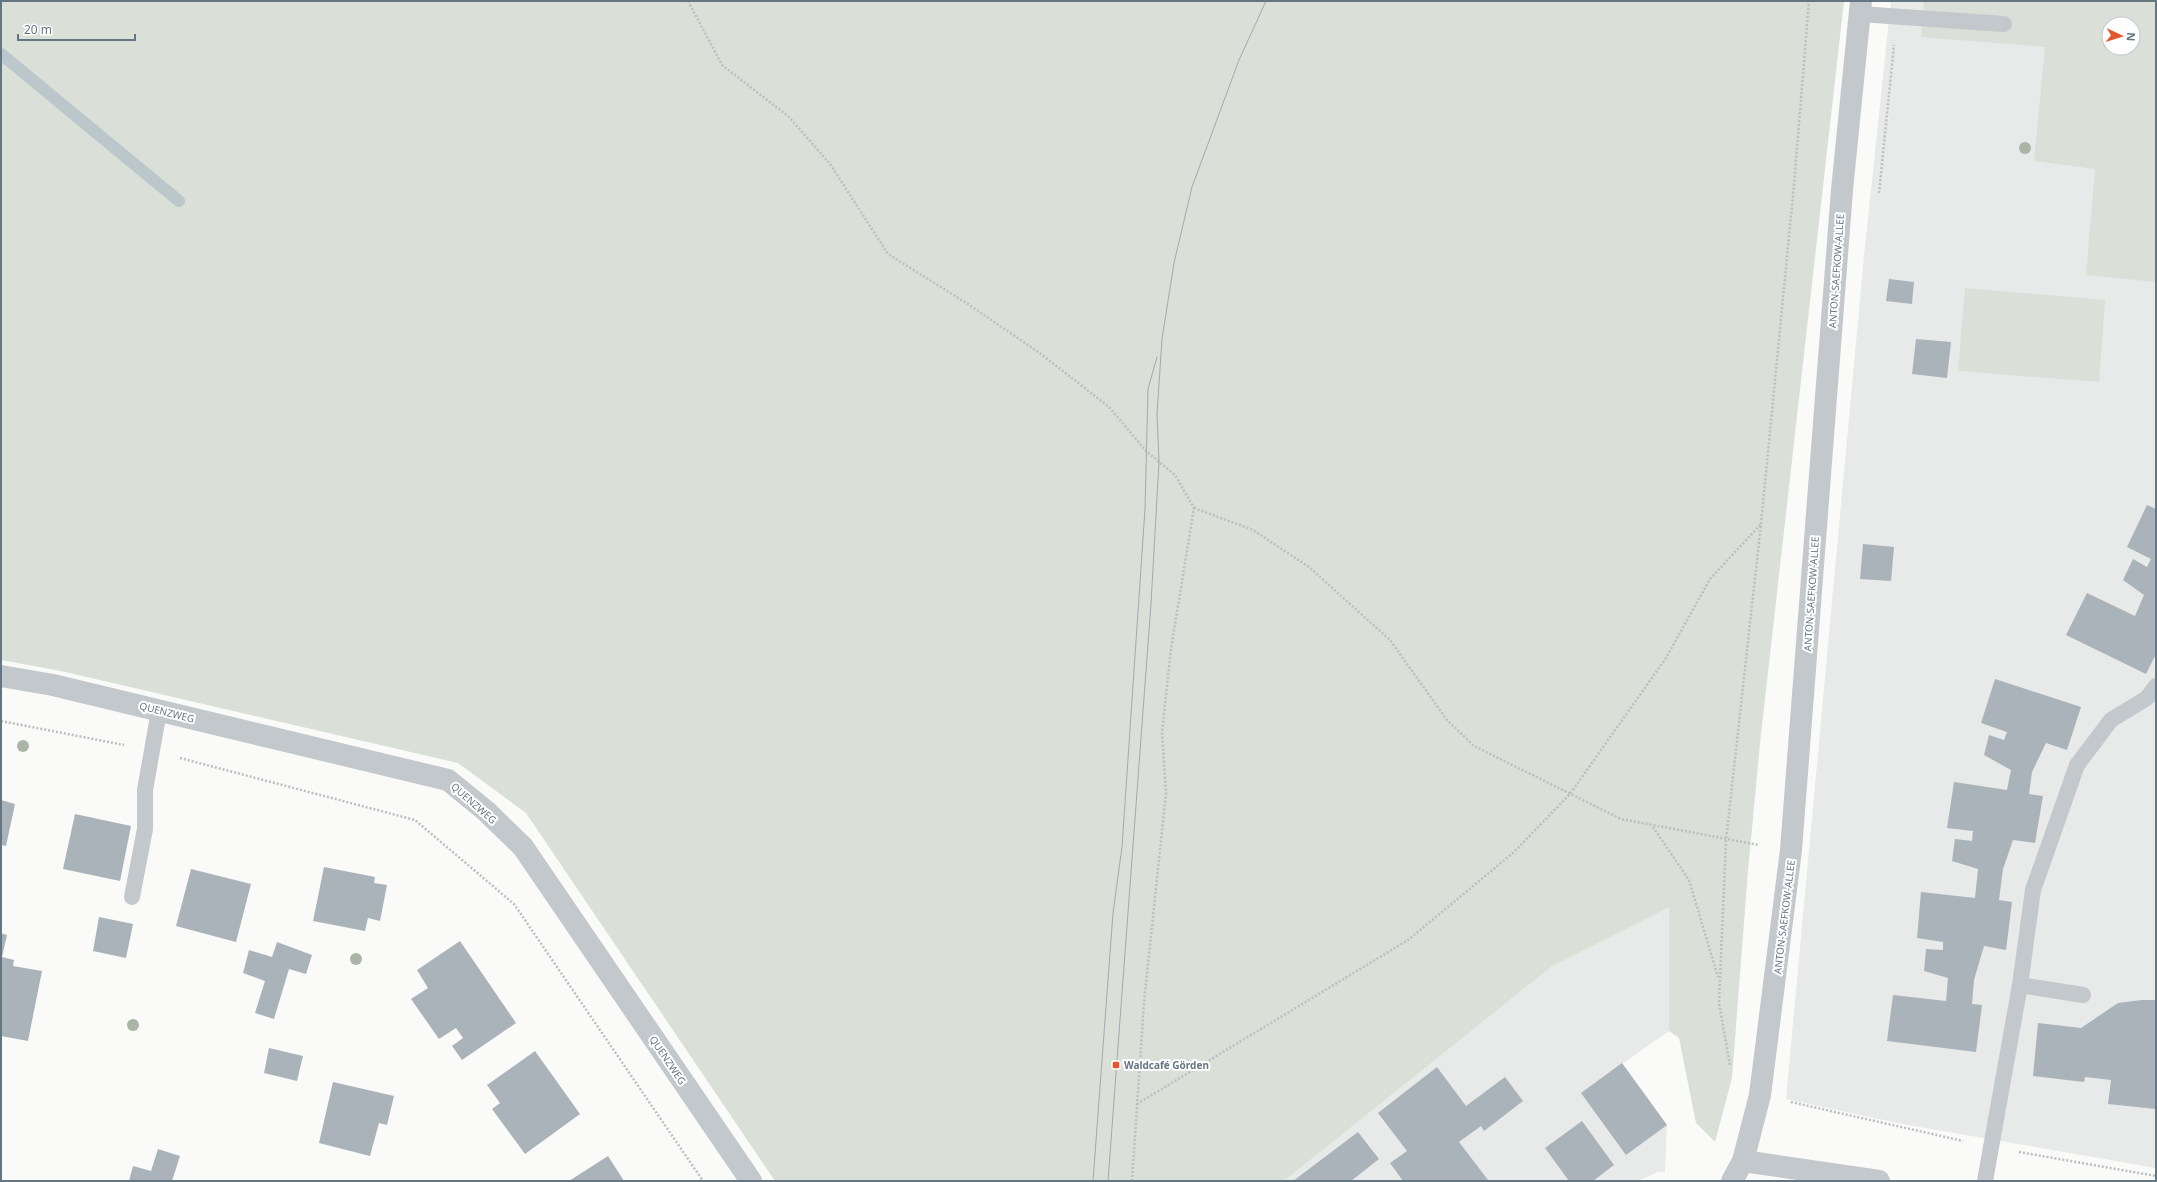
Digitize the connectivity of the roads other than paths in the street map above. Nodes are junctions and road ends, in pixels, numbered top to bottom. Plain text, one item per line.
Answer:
1 (1860, 7) edge
2 (2004, 24) dead end
3 (1, 676) edge
4 (2156, 686) edge
5 (159, 710) junction
6 (132, 897) dead end
7 (2020, 985) junction
8 (2083, 995) dead end
9 (1743, 1161) junction
10 (750, 1181) edge
11 (1732, 1181) edge
12 (1879, 1181) edge
13 (1985, 1181) edge

1 - 2 lane
1 - 9 street, ANTON-SAEFKOW-ALLEE
3 - 5 street, QUENZWEG
4 - 7 lane
5 - 6 lane
5 - 10 street, QUENZWEG
7 - 8 lane
7 - 13 lane
9 - 11 street, ANTON-SAEFKOW-ALLEE
9 - 12 street

